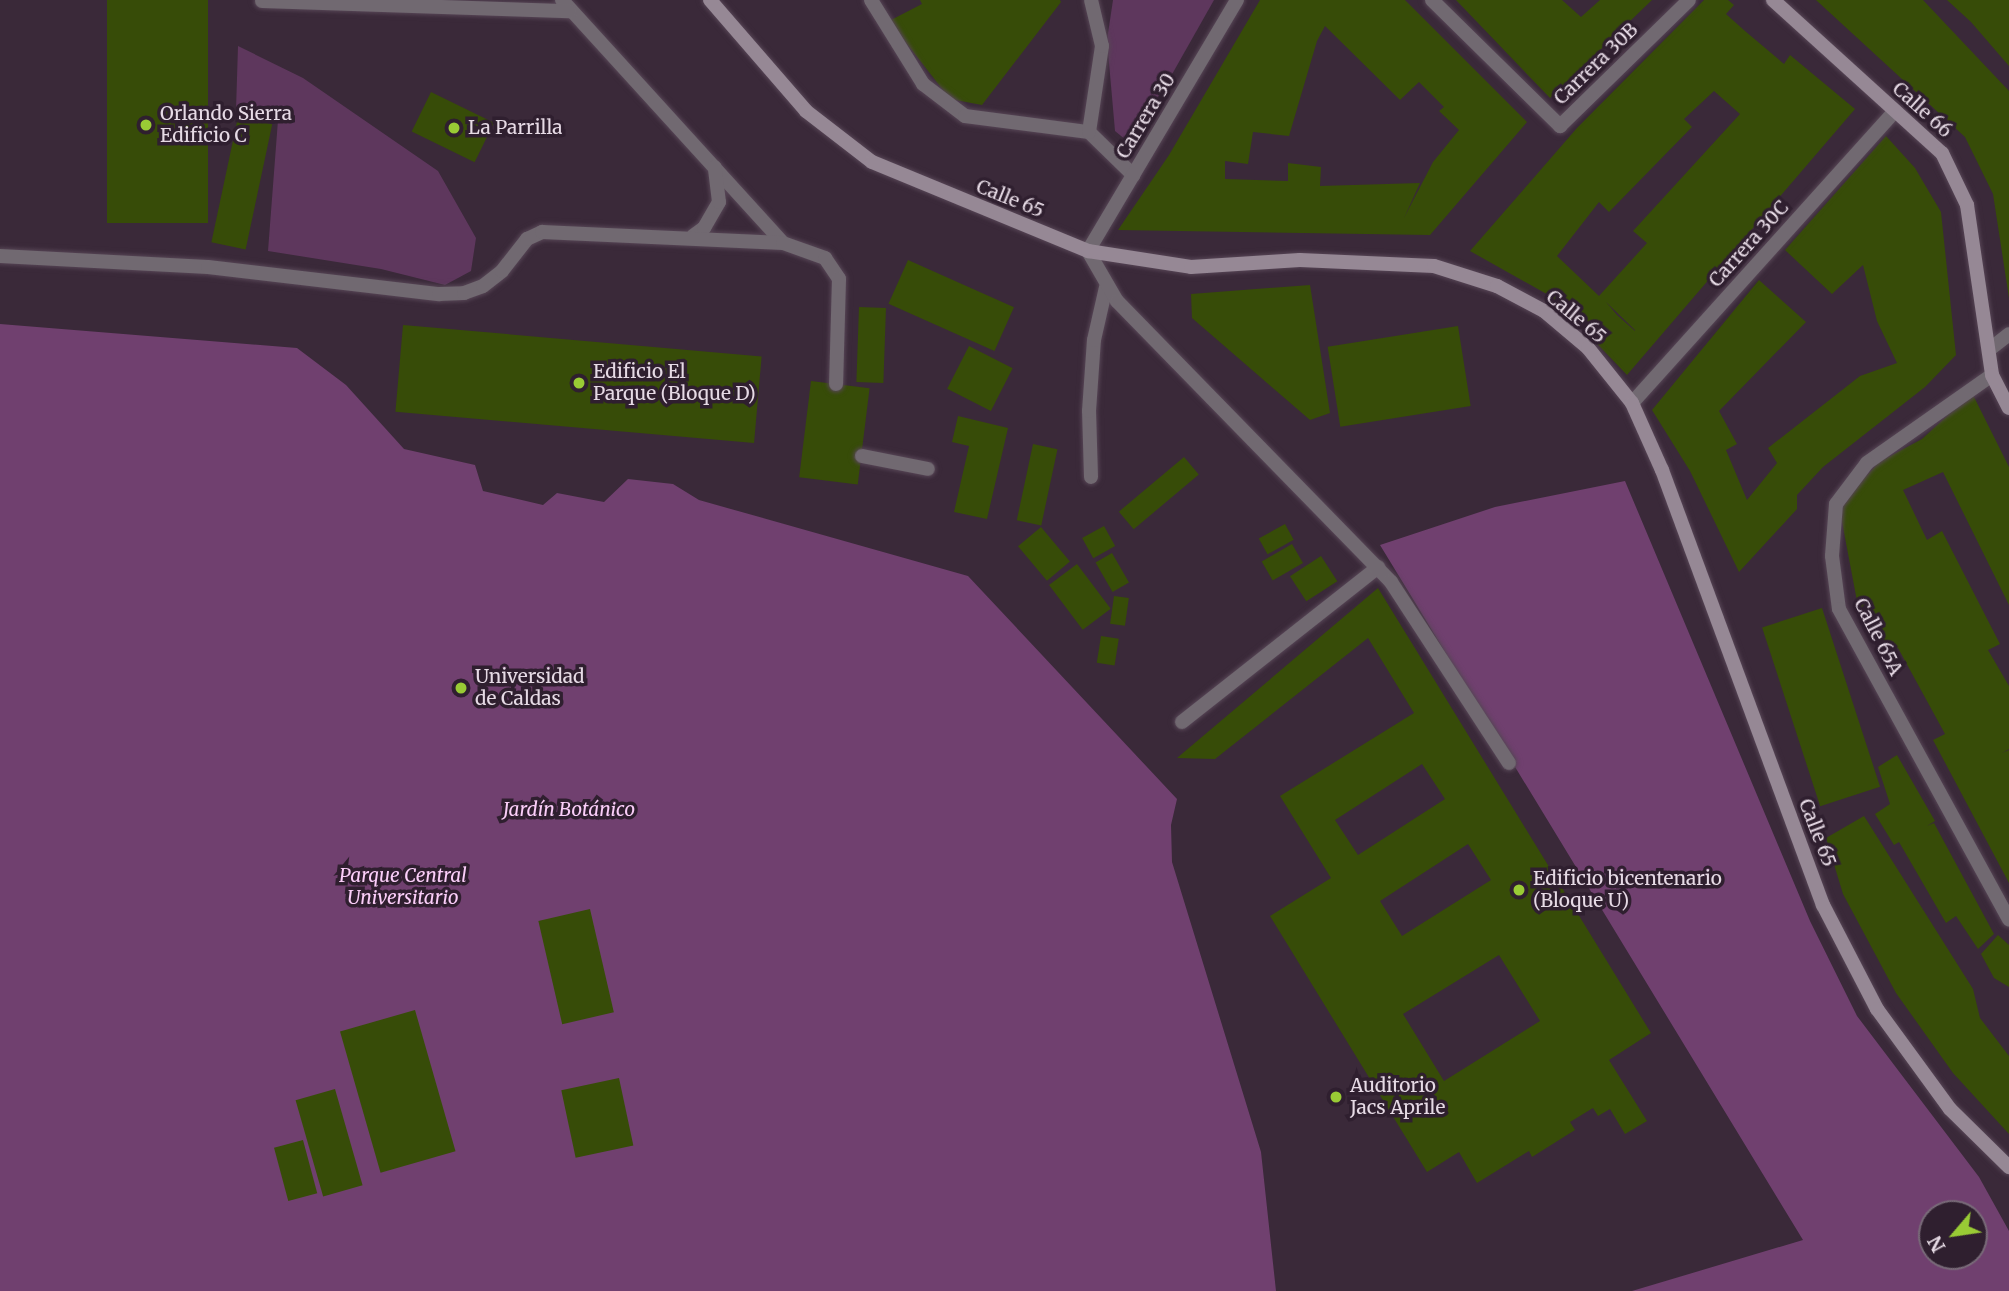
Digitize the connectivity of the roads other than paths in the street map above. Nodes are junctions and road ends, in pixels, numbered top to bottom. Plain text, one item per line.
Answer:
1 (710, 0) edge
2 (871, 0) edge
3 (1091, 0) edge
4 (1237, 0) edge
5 (1432, 0) edge
6 (1689, 0) edge
7 (1773, 0) edge
8 (261, 1) edge
9 (566, 6) edge
10 (1895, 111) junction
11 (1089, 132) junction
12 (711, 160) junction
13 (1133, 175) junction
14 (693, 236) junction
15 (783, 243) junction
16 (1088, 251) junction
17 (0, 256) edge
18 (1106, 287) junction
19 (2009, 334) edge
20 (1990, 349) junction
21 (1992, 375) junction
22 (836, 384) dead end
23 (1632, 403) junction
24 (2009, 408) edge
25 (862, 456) dead end
26 (928, 469) dead end
27 (1091, 477) dead end
28 (1378, 566) junction
29 (1182, 722) dead end
30 (1508, 763) dead end
31 (2009, 919) edge
32 (2009, 1167) edge

1 - 16 main road, Calle 65
2 - 11 street
3 - 11 street
4 - 13 street, Carrera 30
5 - 6 street, Carrera 30B
7 - 10 main road, Calle 66
8 - 9 street
9 - 12 street
10 - 20 main road, Calle 66
10 - 23 street, Carrera 30C
11 - 13 street
12 - 14 street
12 - 15 street
13 - 16 street, Carrera 30
14 - 15 street
14 - 17 street
15 - 22 street
16 - 18 street
16 - 23 main road, Calle 65
18 - 27 street
18 - 28 street
19 - 20 street
20 - 21 main road, Calle 66
21 - 24 main road, Calle 66
21 - 31 street, Calle 65A
23 - 32 main road, Calle 65
25 - 26 street
28 - 29 street
28 - 30 street

